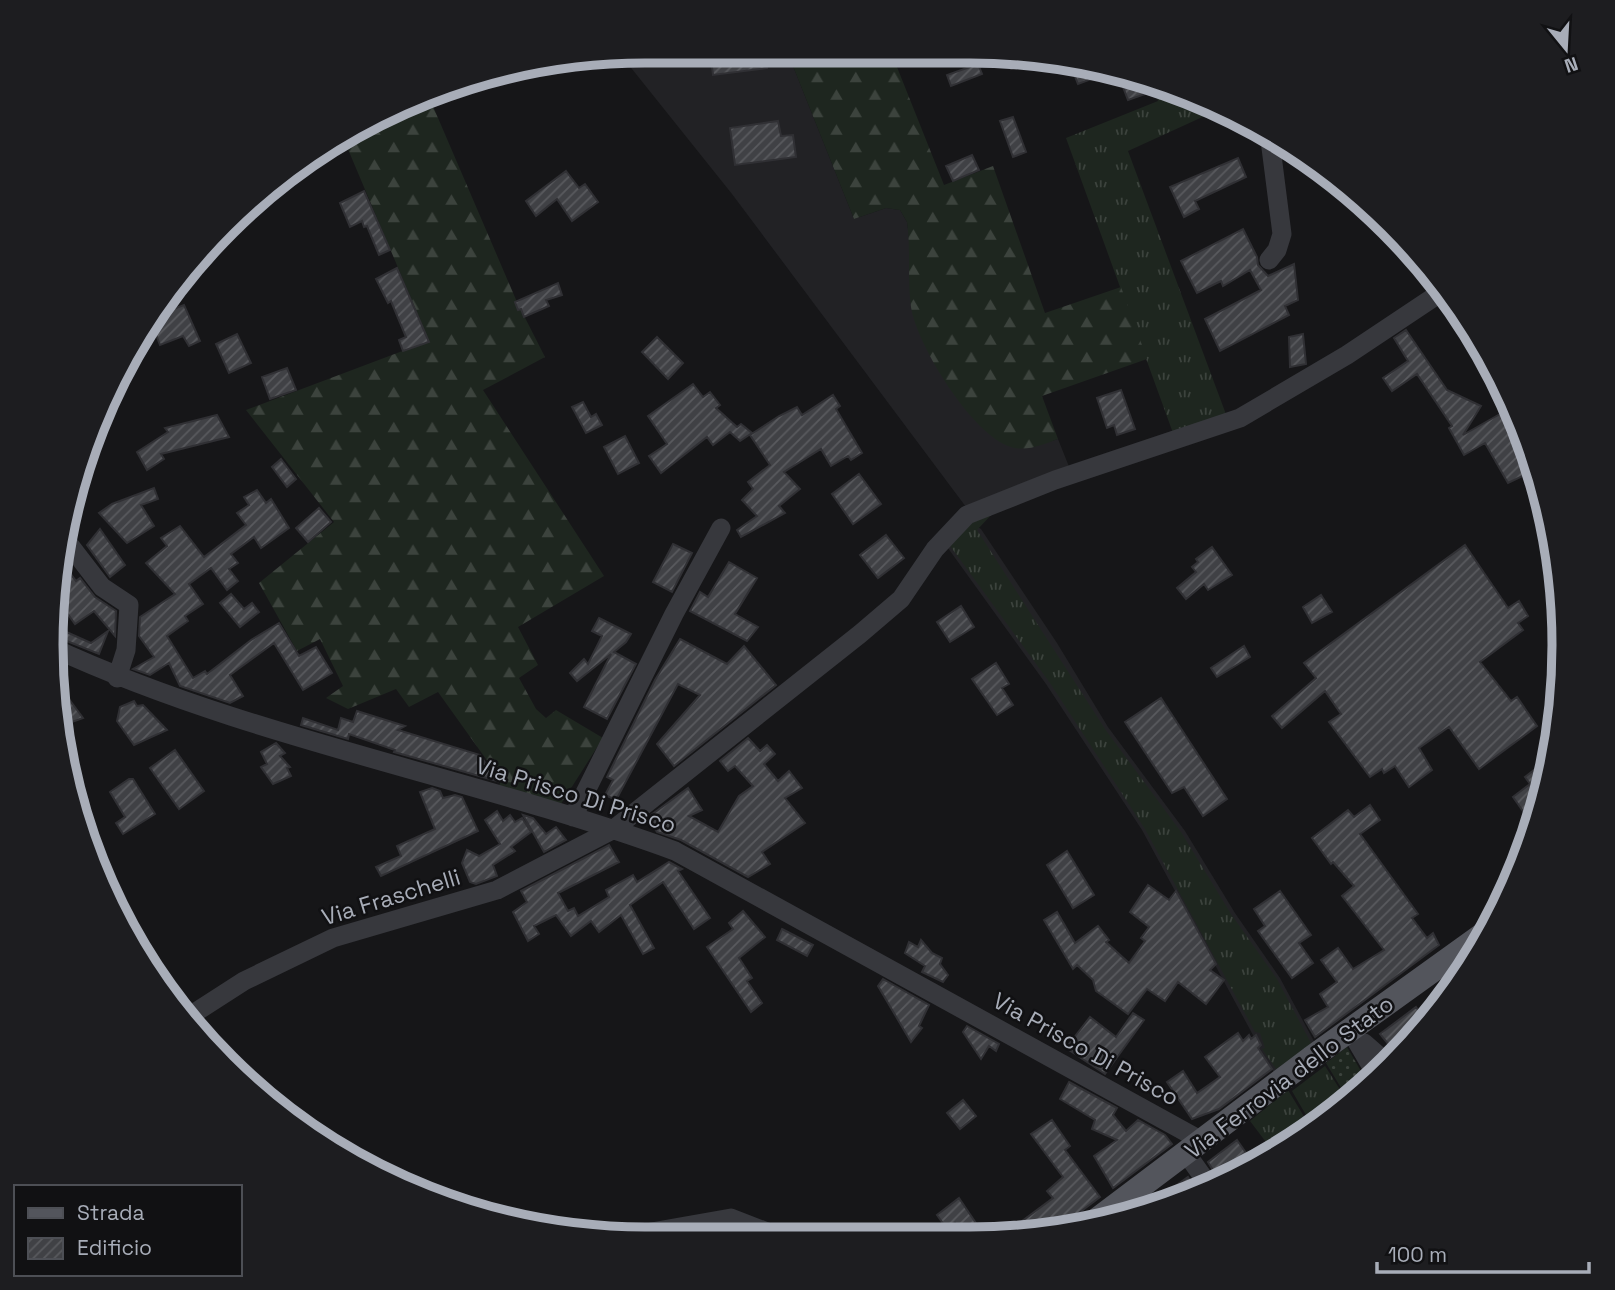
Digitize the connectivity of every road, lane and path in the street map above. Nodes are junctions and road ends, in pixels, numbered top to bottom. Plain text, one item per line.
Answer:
1 (1271, 147) edge
2 (1269, 260) dead end
3 (1436, 296) edge
4 (721, 527) dead end
5 (71, 548) edge
6 (63, 653) edge
7 (117, 677) junction
8 (573, 817) junction
9 (614, 829) junction
10 (1469, 945) edge
11 (194, 1012) edge
12 (1350, 1030) junction
13 (1381, 1058) edge
14 (1372, 1067) edge
15 (1194, 1147) junction
16 (1205, 1177) edge
17 (1110, 1210) edge
18 (683, 1227) edge
19 (753, 1227) edge

1 - 2 street
3 - 9 street, Via Fraschelli
4 - 8 street
5 - 7 street
6 - 7 street, Via Prisco Di Prisco
7 - 8 street, Via Prisco Di Prisco
8 - 9 street, Via Prisco Di Prisco
9 - 11 street, Via Fraschelli
9 - 15 street, Via Prisco Di Prisco
10 - 12 main road, Via Ferrovia dello Stato
12 - 13 street
12 - 14 street
12 - 15 main road, Via Ferrovia dello Stato
15 - 16 street
15 - 17 main road, Via Ferrovia dello Stato
18 - 19 street

